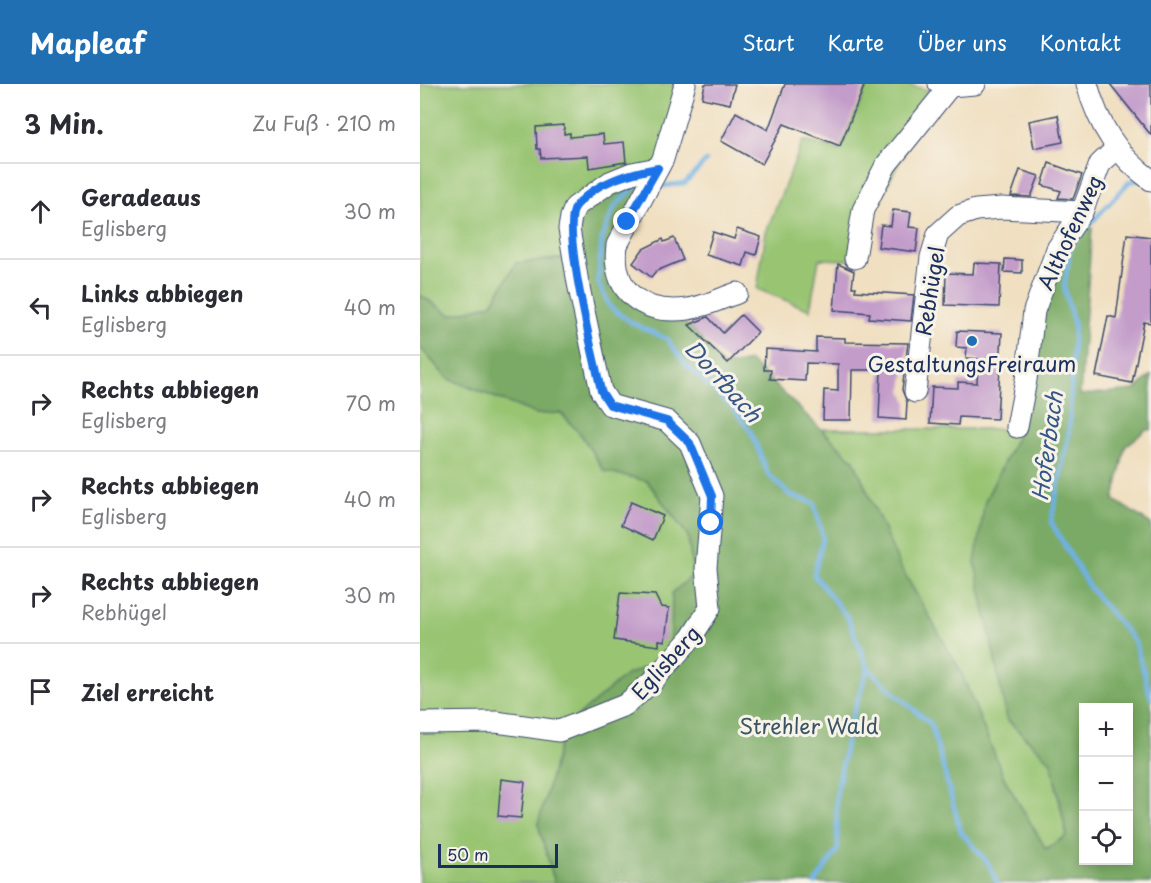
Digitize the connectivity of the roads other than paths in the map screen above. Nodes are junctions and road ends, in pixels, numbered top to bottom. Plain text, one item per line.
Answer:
1 (685, 84) edge
2 (975, 84) edge
3 (1087, 84) edge
4 (945, 85) edge
5 (1116, 149) junction
6 (1148, 178) edge
7 (651, 182) junction
8 (1082, 212) junction
9 (855, 258) dead end
10 (737, 293) dead end
11 (915, 392) dead end
12 (1017, 427) dead end
13 (420, 723) edge

1 - 7 street
2 - 4 street
3 - 5 street
4 - 9 street
5 - 6 street
5 - 8 street, Althofenweg
7 - 10 street
7 - 13 street, Eglisberg
8 - 11 street, Rebhügel
8 - 12 street, Althofenweg

